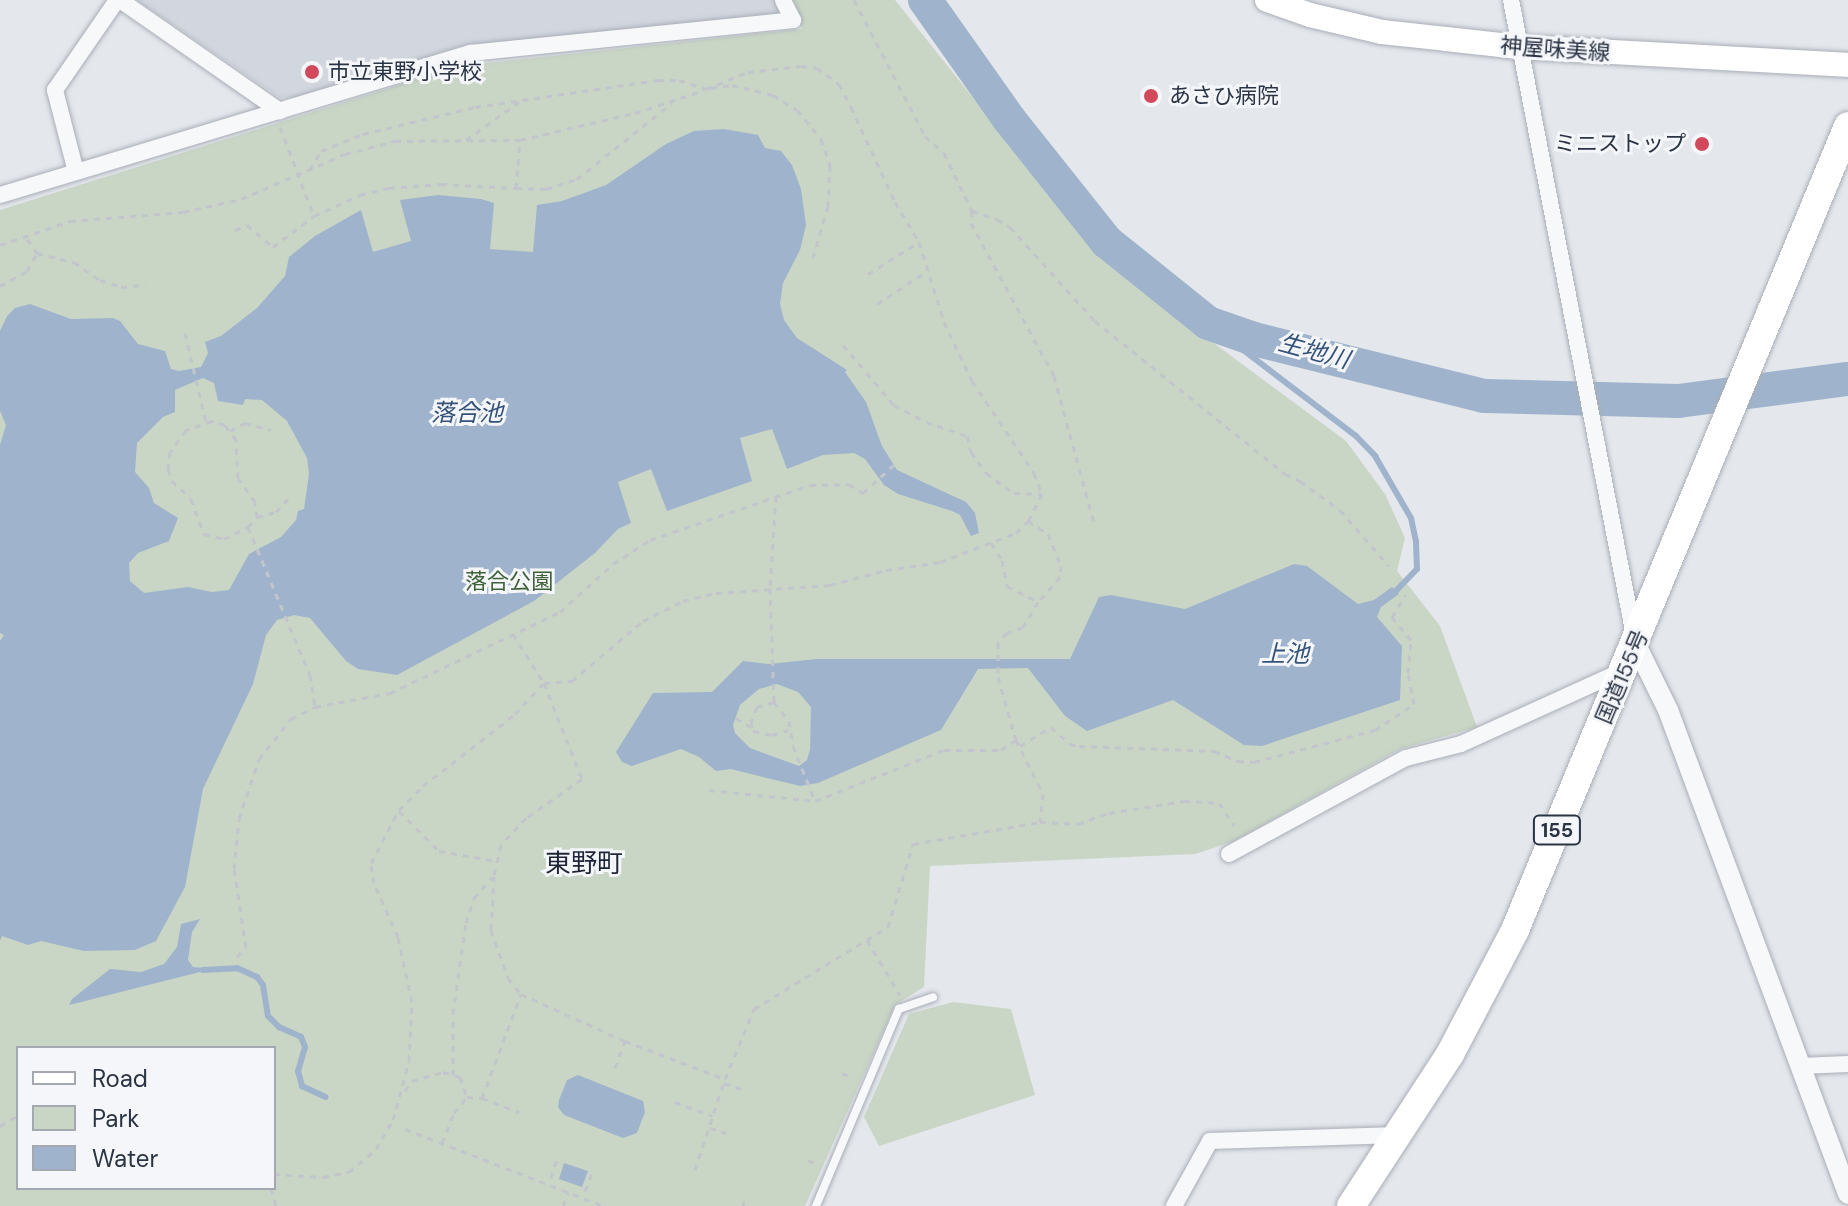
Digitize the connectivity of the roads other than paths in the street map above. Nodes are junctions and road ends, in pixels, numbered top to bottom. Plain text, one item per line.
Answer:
1 (119, 0) edge
2 (783, 0) edge
3 (1267, 0) edge
4 (1511, 0) edge
5 (1519, 47) junction
6 (1848, 65) edge
7 (277, 112) junction
8 (1848, 126) edge
9 (76, 172) junction
10 (0, 195) edge
11 (1631, 657) junction
12 (1229, 854) dead end
13 (933, 997) dead end
14 (1848, 1064) edge
15 (1800, 1066) junction
16 (1398, 1135) junction
17 (1848, 1194) edge
18 (816, 1206) edge
19 (1174, 1206) edge
20 (1351, 1206) edge

1 - 7 street
1 - 9 street
2 - 7 street
3 - 5 main road, 神屋味美線
4 - 5 street
5 - 6 main road, 神屋味美線
5 - 11 street
7 - 9 street
8 - 11 highway, 国道155号 / 155
9 - 10 street
11 - 12 street
11 - 15 street
11 - 16 highway, 国道155号 / 155
13 - 18 lane
14 - 15 street
15 - 17 street
16 - 19 street
16 - 20 highway, 国道155号 / 155

